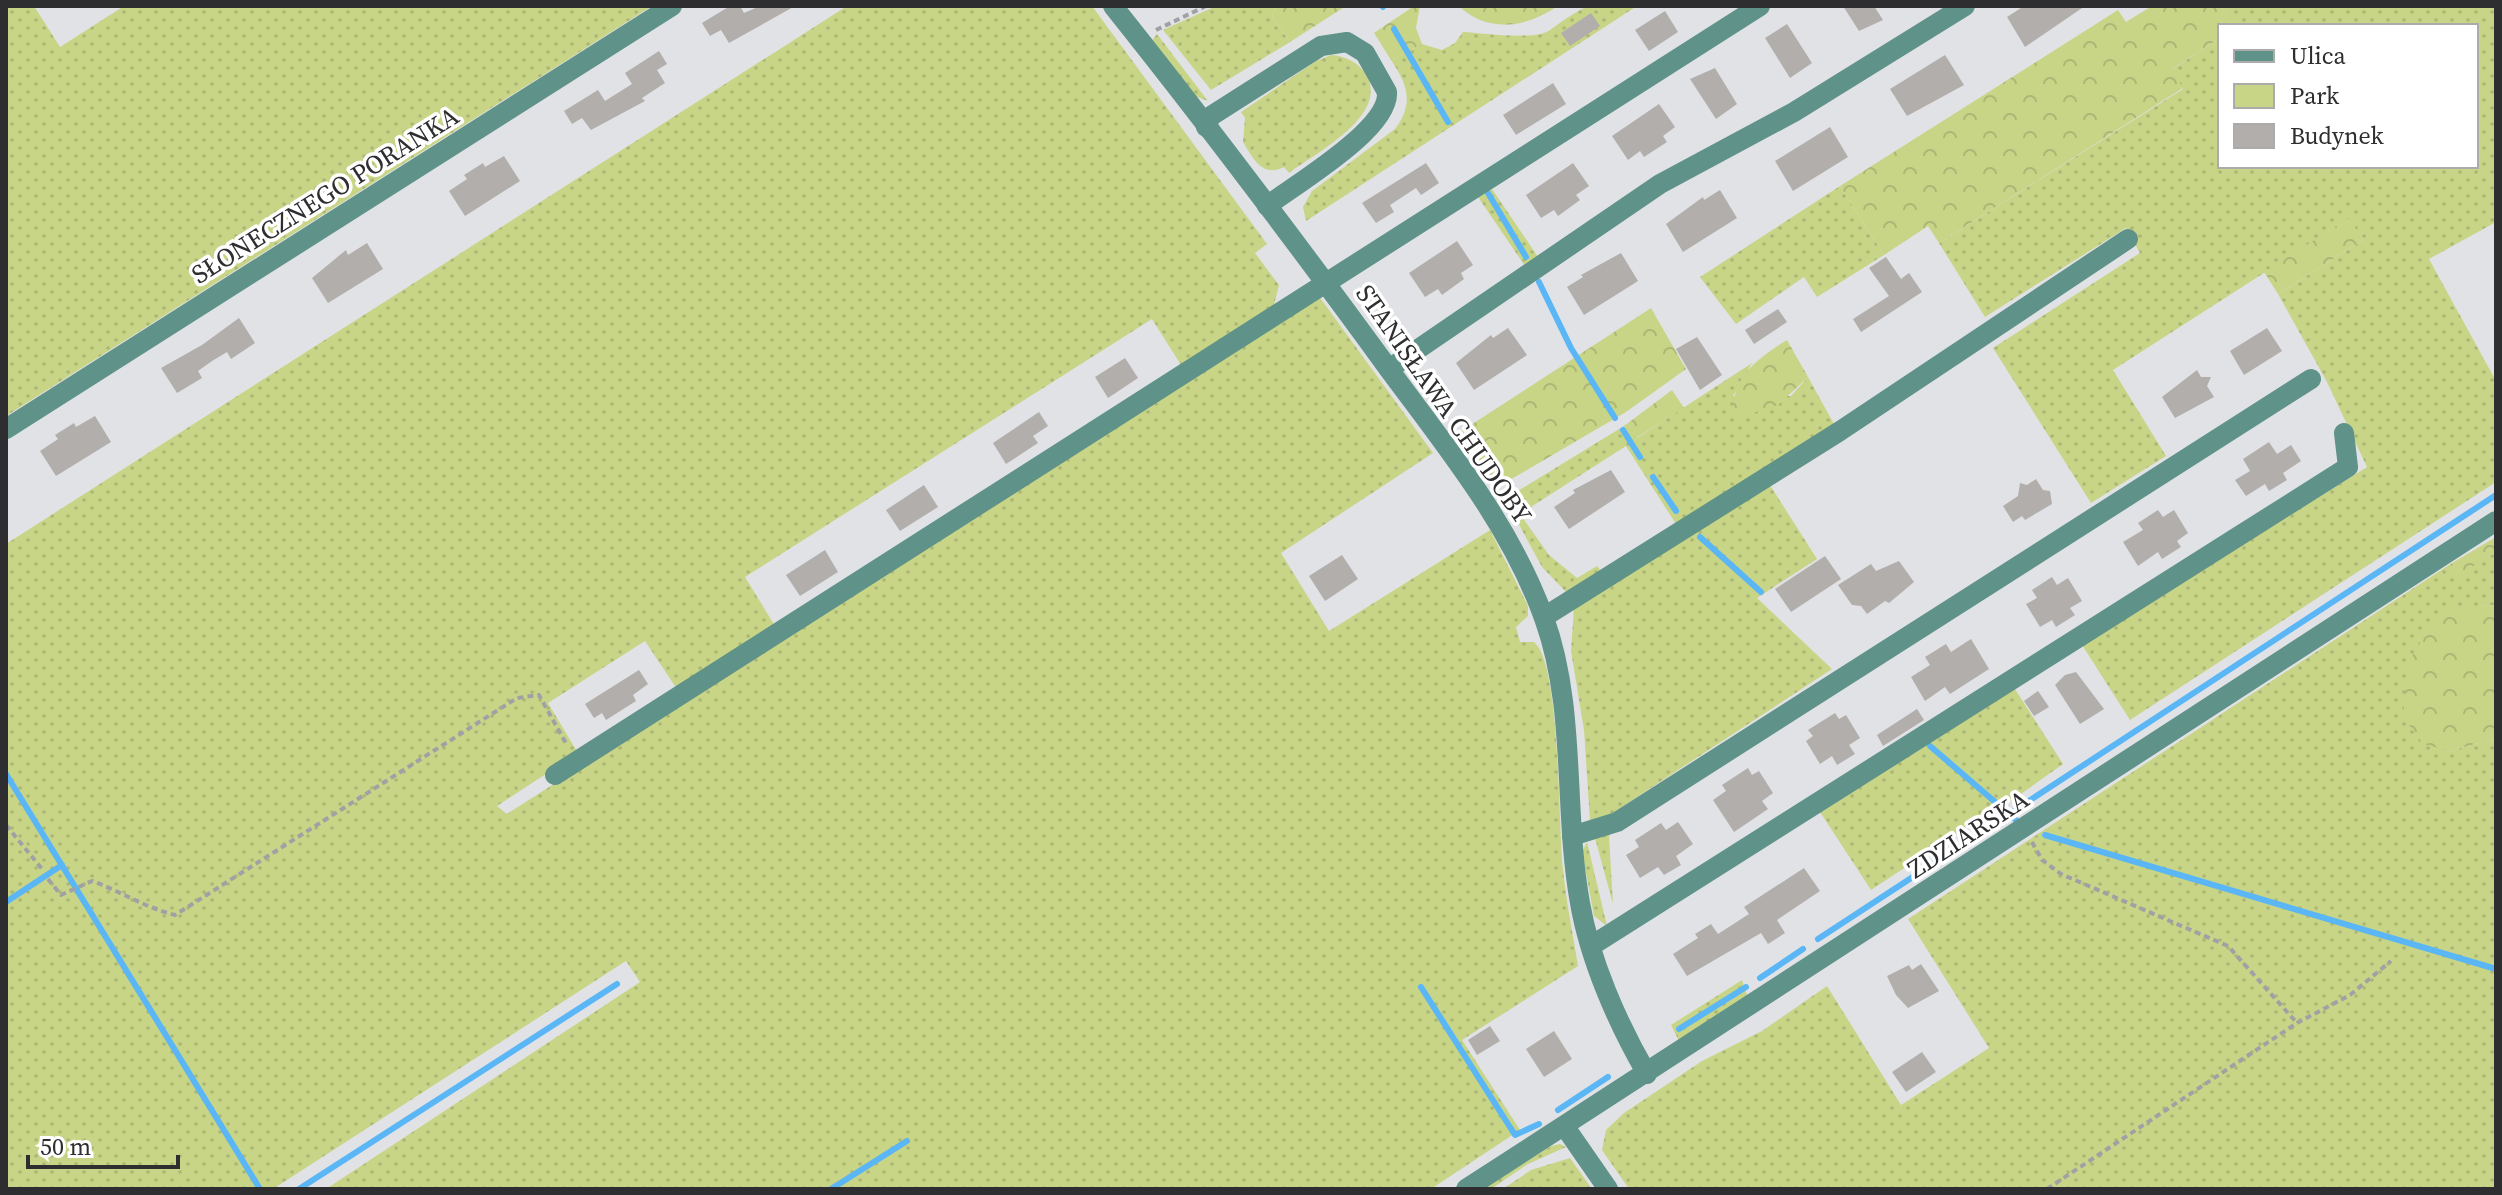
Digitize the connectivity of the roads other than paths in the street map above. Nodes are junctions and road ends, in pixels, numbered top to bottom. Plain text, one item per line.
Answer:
1 (672, 6) edge
2 (1113, 6) edge
3 (1760, 6) edge
4 (1965, 6) edge
5 (1206, 127) junction
6 (1267, 206) junction
7 (2128, 239) dead end
8 (1326, 282) junction
9 (1389, 369) junction
10 (2311, 379) dead end
11 (6, 429) edge
12 (2344, 433) dead end
13 (2496, 521) edge
14 (1544, 617) junction
15 (555, 775) dead end
16 (1572, 836) junction
17 (1591, 946) junction
18 (1647, 1074) junction
19 (1565, 1127) junction
20 (1466, 1189) edge
21 (1608, 1189) edge

1 - 11 street, SŁONECZNEGO PORANKA
2 - 5 street, STANISŁAWA CHUDOBY
3 - 8 street
4 - 9 street
5 - 6 street, STANISŁAWA CHUDOBY
5 - 6 street
6 - 8 street, STANISŁAWA CHUDOBY
7 - 14 street
8 - 9 street, STANISŁAWA CHUDOBY
8 - 15 street
9 - 14 street, STANISŁAWA CHUDOBY
10 - 16 street
12 - 17 street
13 - 18 street, ZDZIARSKA
14 - 16 street, STANISŁAWA CHUDOBY
16 - 17 street, STANISŁAWA CHUDOBY
17 - 18 street, STANISŁAWA CHUDOBY
18 - 19 street, ZDZIARSKA
19 - 20 street, ZDZIARSKA
19 - 21 street

